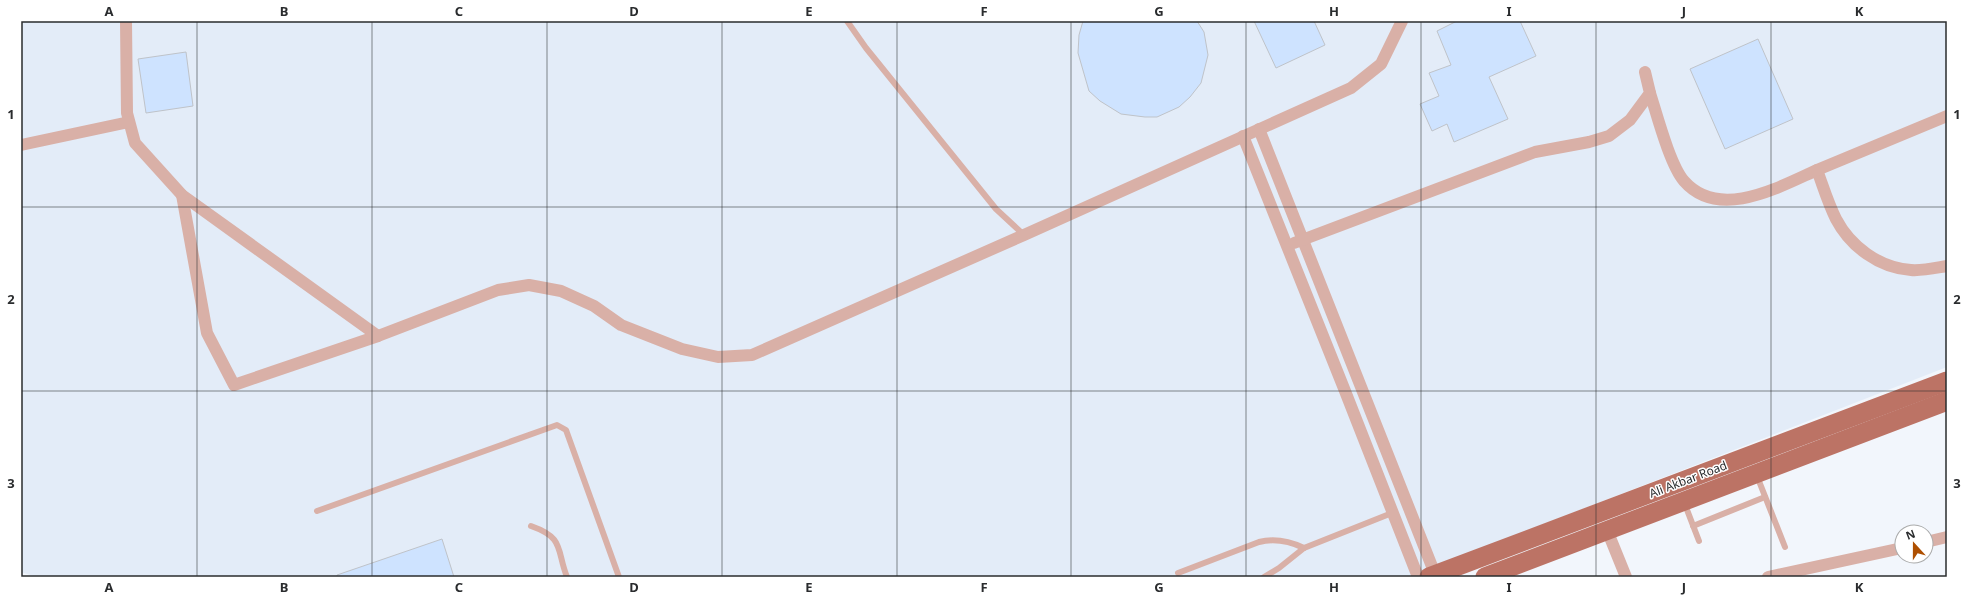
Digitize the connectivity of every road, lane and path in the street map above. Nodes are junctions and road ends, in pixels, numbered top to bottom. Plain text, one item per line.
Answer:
1 (126, 21) edge
2 (847, 21) edge
3 (1402, 21) edge
4 (1645, 72) dead end
5 (1650, 93) junction
6 (1947, 116) edge
7 (130, 122) junction
8 (1259, 129) junction
9 (1243, 136) junction
10 (21, 146) edge
11 (1817, 170) junction
12 (182, 195) junction
13 (1024, 235) junction
14 (1302, 240) junction
15 (1287, 246) junction
16 (1947, 266) edge
17 (378, 336) junction
18 (1947, 380) edge
19 (1947, 401) edge
20 (1756, 473) junction
21 (1765, 497) junction
22 (1684, 501) junction
23 (317, 511) dead end
24 (1392, 513) junction
25 (531, 526) dead end
26 (1693, 526) junction
27 (1607, 530) junction
28 (1947, 537) edge
29 (1934, 540) edge
30 (1699, 541) dead end
31 (1785, 547) dead end
32 (1304, 548) junction
33 (1894, 550) edge
34 (1178, 573) dead end
35 (1427, 576) edge
36 (567, 577) edge
37 (619, 577) edge
38 (1264, 577) edge
39 (1485, 577) edge
40 (1626, 577) edge
41 (1768, 577) edge

1 - 7 street
2 - 13 lane
3 - 8 street
4 - 5 street
5 - 11 street
5 - 14 street
6 - 11 street
7 - 10 street
7 - 12 street
8 - 9 street
8 - 14 street
9 - 13 street
9 - 15 street
11 - 16 street
12 - 17 street
12 - 17 street
13 - 17 street
14 - 15 street
14 - 35 street
15 - 24 street
18 - 35 main road, Ali Akbar Road
19 - 20 main road, Ali Akbar Road
20 - 21 lane
20 - 22 main road, Ali Akbar Road
21 - 26 lane
21 - 31 lane
22 - 26 lane
22 - 27 main road, Ali Akbar Road
23 - 37 lane
24 - 32 lane
24 - 35 street
25 - 36 lane
26 - 30 lane
27 - 39 main road, Ali Akbar Road
27 - 40 street
28 - 29 street
32 - 34 lane
32 - 38 lane
33 - 41 street

